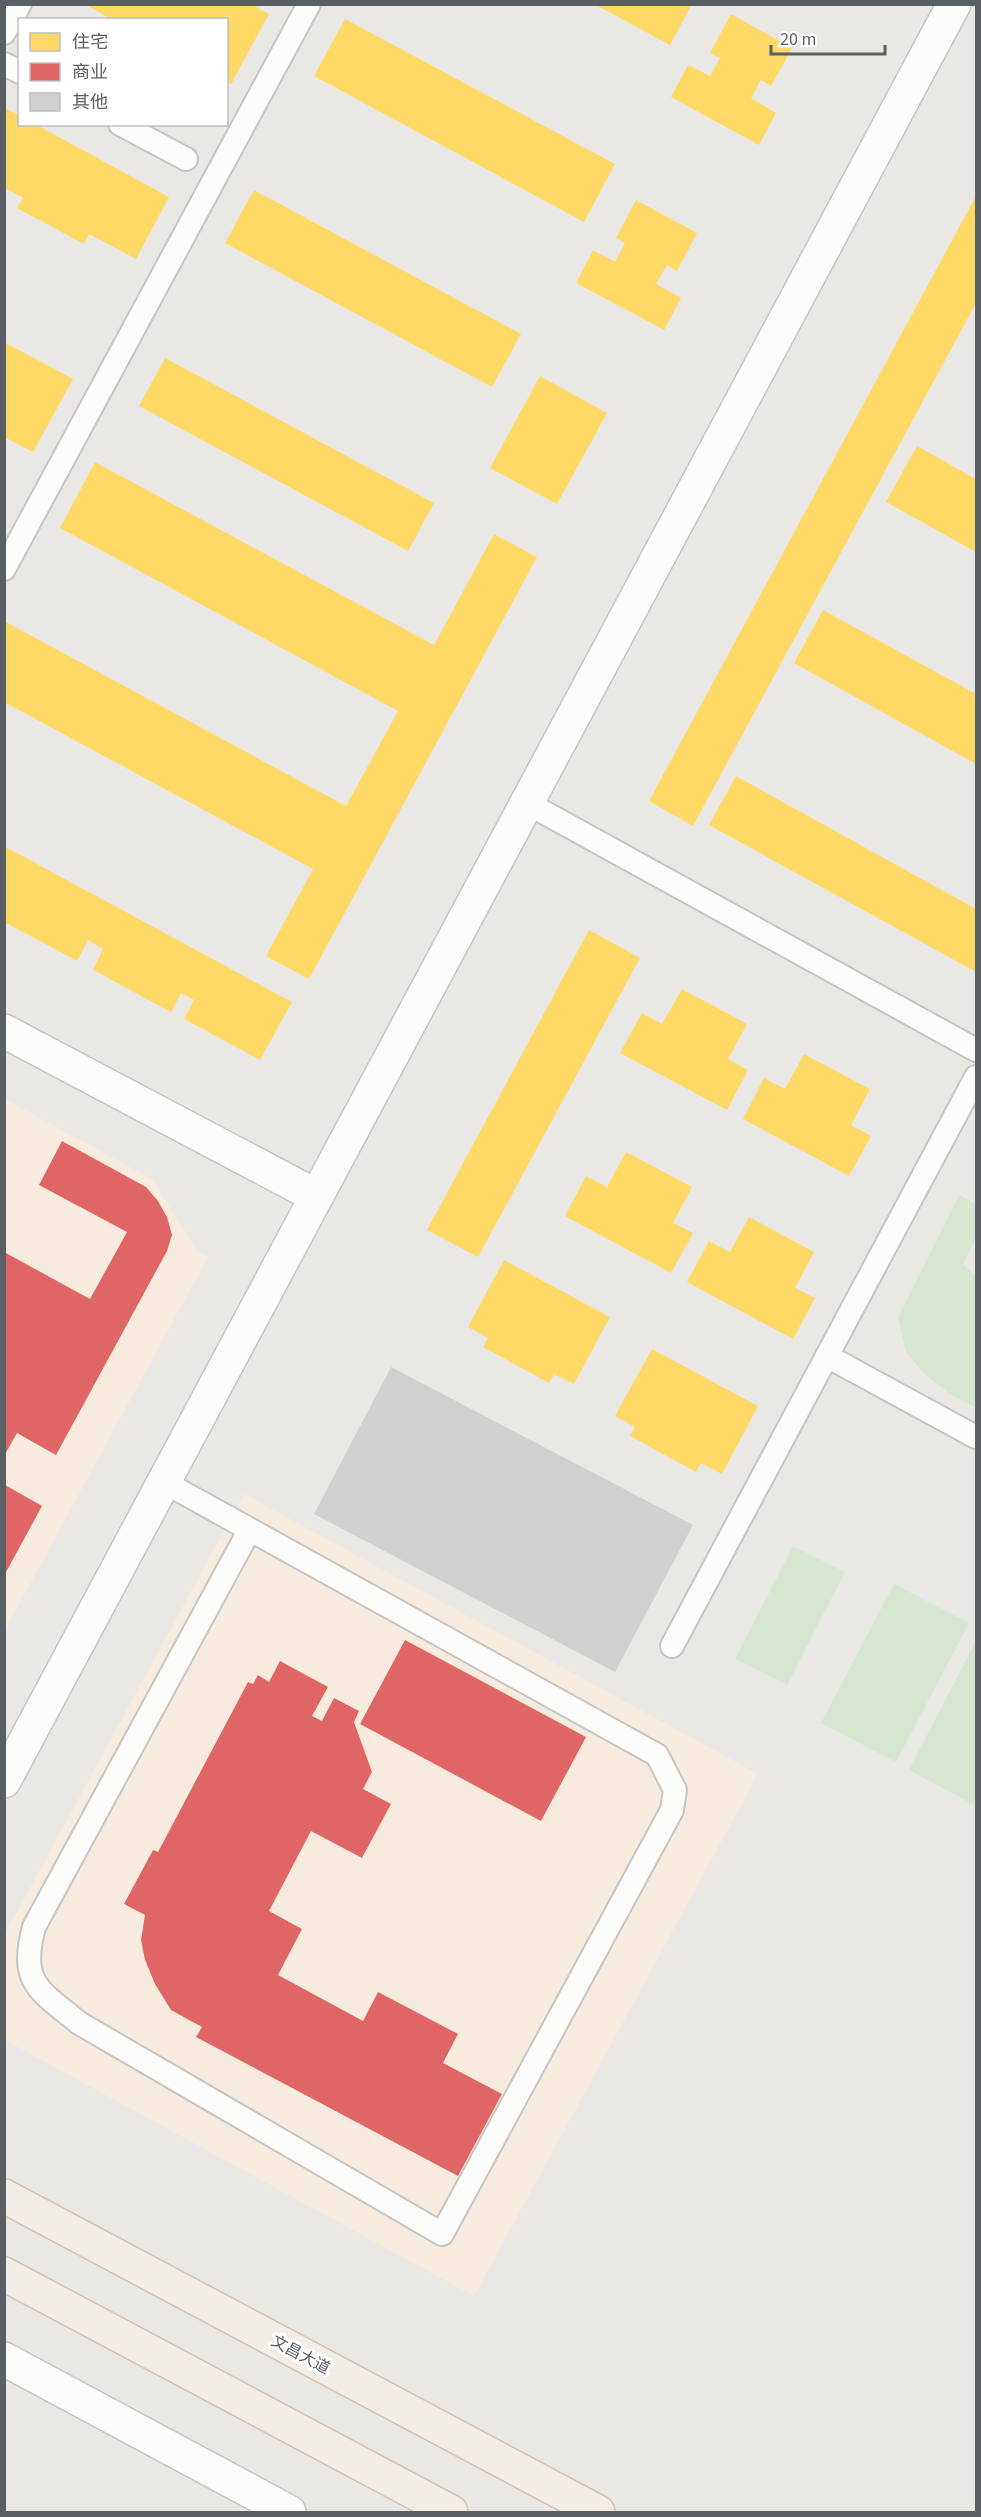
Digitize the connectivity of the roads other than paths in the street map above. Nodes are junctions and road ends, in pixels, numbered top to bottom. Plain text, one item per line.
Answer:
1 (20, 4) edge
2 (309, 4) edge
3 (954, 4) edge
4 (4, 33) edge
5 (4, 64) edge
6 (18, 71) edge
7 (124, 126) edge
8 (186, 159) dead end
9 (4, 569) edge
10 (527, 803) junction
11 (4, 1031) edge
12 (976, 1050) edge
13 (976, 1077) edge
14 (316, 1197) junction
15 (827, 1356) junction
16 (976, 1437) edge
17 (164, 1482) junction
18 (249, 1531) junction
19 (672, 1646) dead end
20 (4, 1781) edge
21 (4, 2196) edge
22 (4, 2274) edge
23 (4, 2359) edge
24 (289, 2512) edge
25 (451, 2512) edge
26 (598, 2512) edge

1 - 4 lane
2 - 9 lane
3 - 10 street
5 - 6 lane
7 - 8 lane
10 - 12 lane
10 - 14 street
11 - 14 street
13 - 15 lane
14 - 17 street
15 - 16 lane
15 - 19 lane
17 - 18 lane
17 - 20 street
18 - 18 lane
21 - 26 main road, 文昌大道
22 - 25 main road
23 - 24 street

